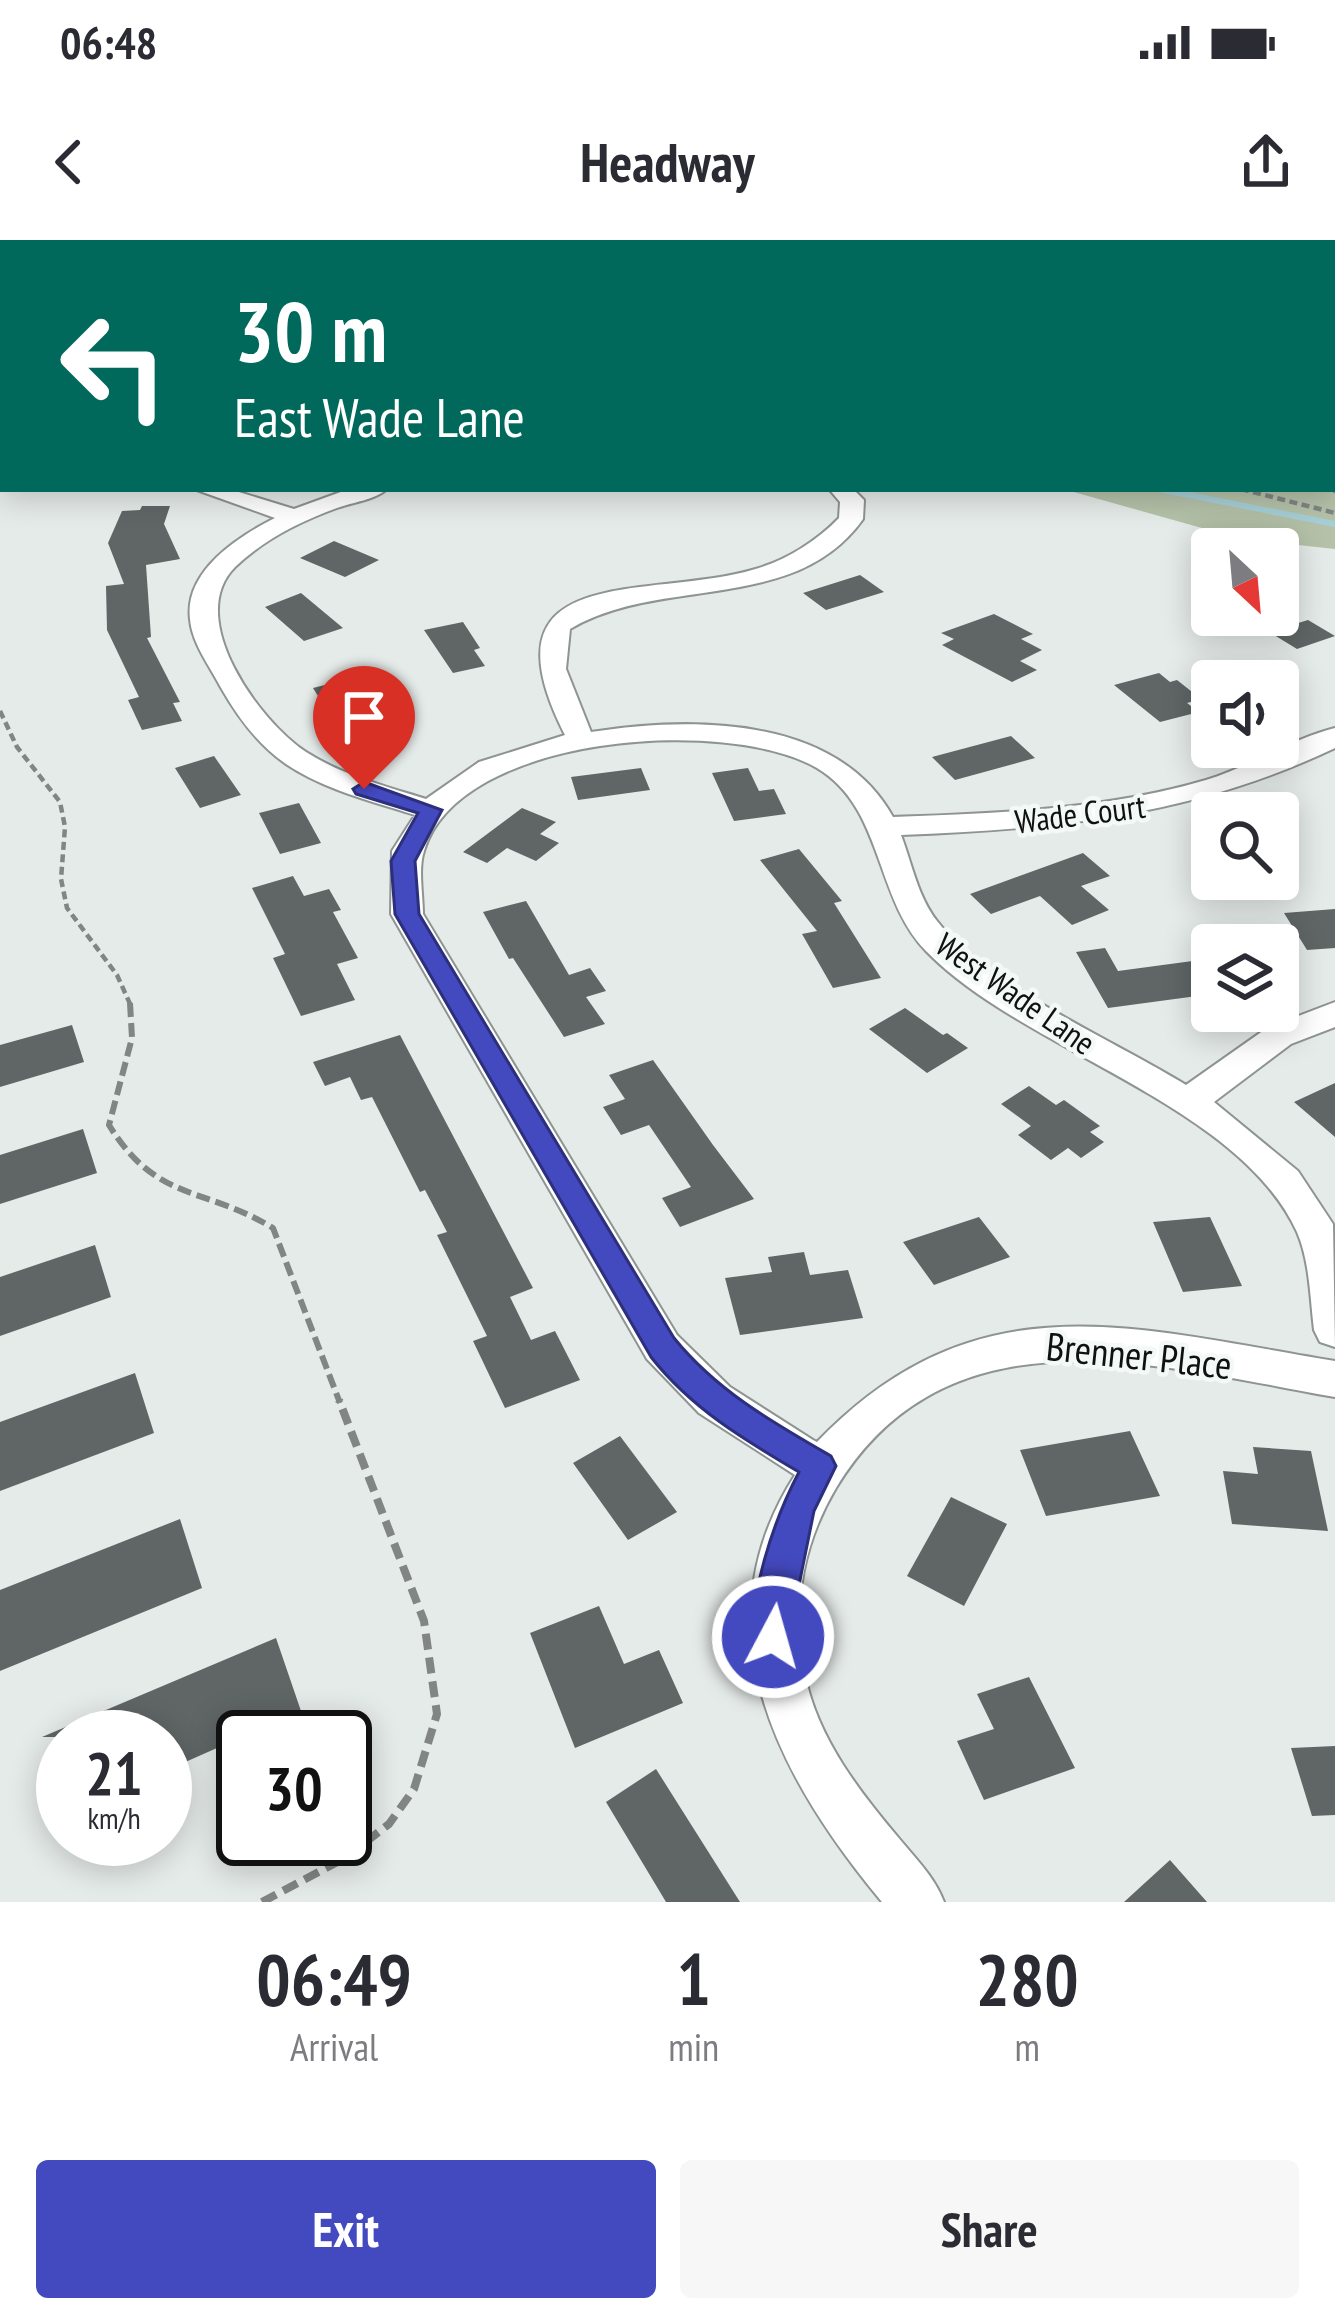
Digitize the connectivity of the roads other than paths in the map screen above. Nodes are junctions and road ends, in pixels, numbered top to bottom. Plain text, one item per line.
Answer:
1 (216, 492) edge
2 (368, 492) edge
3 (843, 492) edge
4 (301, 518) junction
5 (1335, 737) edge
6 (581, 739) junction
7 (431, 810) junction
8 (884, 827) junction
9 (1335, 1014) edge
10 (1185, 1104) junction
11 (1335, 1330) edge
12 (1335, 1379) edge
13 (819, 1466) junction
14 (917, 1902) edge

1 - 4 street
2 - 4 street
3 - 6 street
4 - 7 street
5 - 8 street, Wade Court
6 - 7 street, West Wade Lane
6 - 8 street, West Wade Lane
7 - 13 street
8 - 10 street, West Wade Lane
9 - 10 street
10 - 11 street, West Wade Lane
12 - 13 street, Brenner Place
13 - 14 street, Brenner Place

